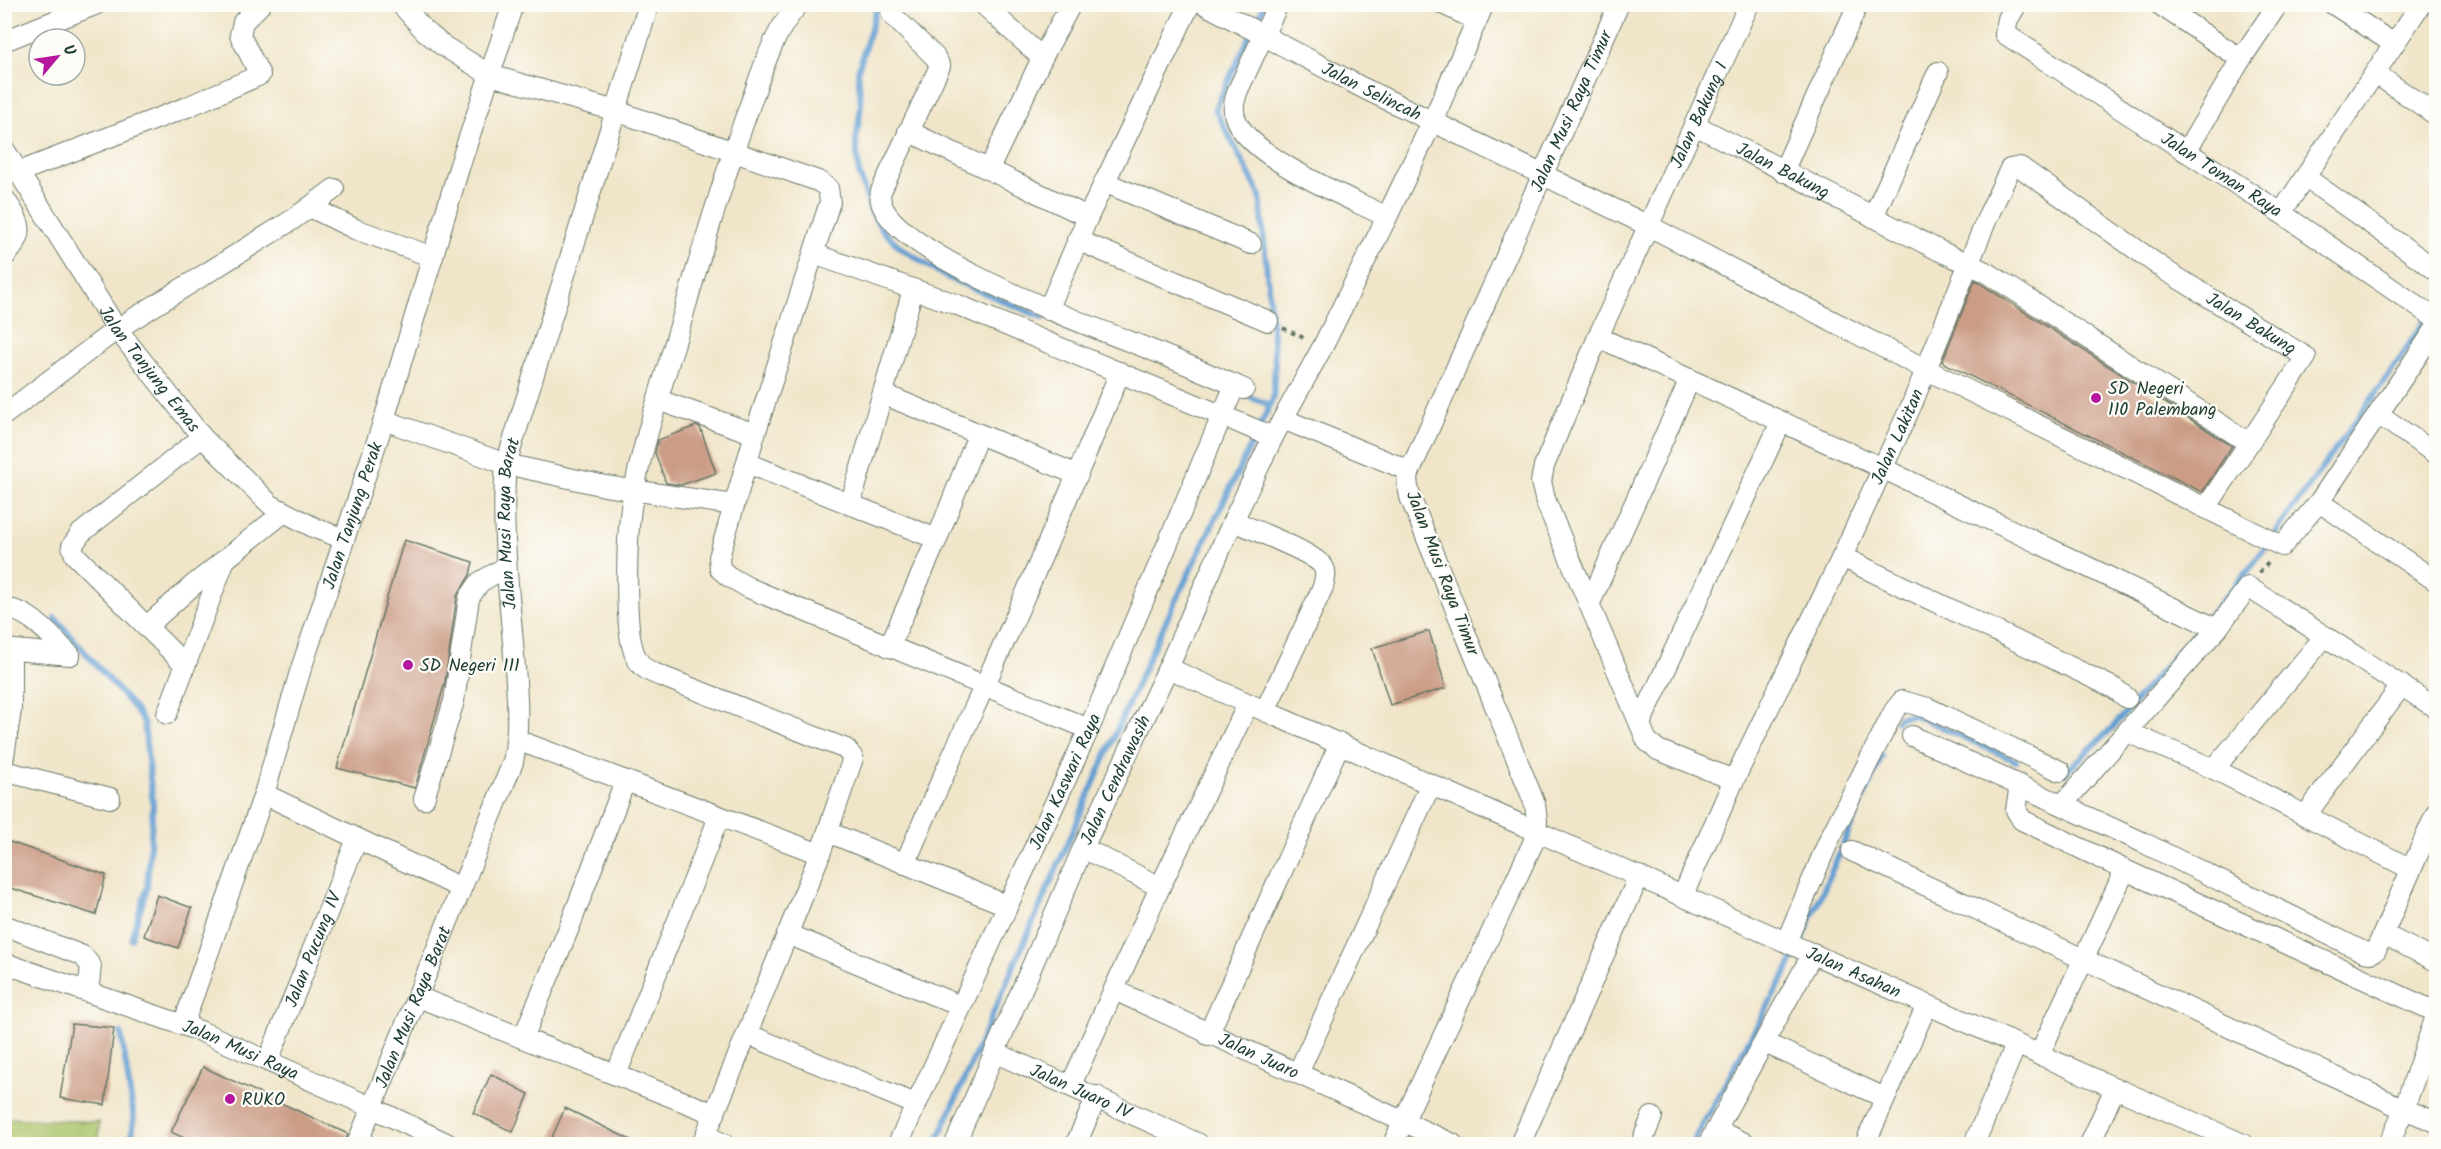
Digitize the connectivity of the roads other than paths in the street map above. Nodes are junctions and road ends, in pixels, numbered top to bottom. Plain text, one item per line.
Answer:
1 (97, 4) edge
2 (261, 4) edge
3 (400, 4) edge
4 (513, 4) edge
5 (649, 4) edge
6 (799, 4) edge
7 (893, 4) edge
8 (983, 4) edge
9 (1071, 4) edge
10 (1190, 4) edge
11 (1204, 4) edge
12 (1278, 4) edge
13 (1443, 4) edge
14 (1619, 4) edge
15 (1749, 4) edge
16 (2017, 4) edge
17 (2159, 4) edge
18 (2278, 4) edge
19 (2333, 4) edge
20 (2421, 4) edge
21 (1480, 12) edge
22 (1227, 13) edge
23 (1854, 13) dead end
24 (1260, 34) junction
25 (4, 41) edge
26 (2394, 44) junction
27 (1042, 58) junction
28 (2241, 59) junction
29 (1938, 72) dead end
30 (2376, 74) junction
31 (490, 75) junction
32 (616, 111) junction
33 (2436, 115) edge
34 (1433, 120) junction
35 (1695, 125) junction
36 (908, 131) junction
37 (4, 149) edge
38 (733, 152) junction
39 (2186, 152) junction
40 (989, 169) junction
41 (19, 172) junction
42 (1542, 172) junction
43 (1783, 172) junction
44 (2305, 177) junction
45 (1104, 182) junction
46 (334, 189) dead end
47 (4, 198) edge
48 (310, 207) junction
49 (2281, 213) junction
50 (1088, 217) junction
51 (1387, 217) junction
52 (1873, 217) junction
53 (1649, 226) junction
54 (1077, 240) junction
55 (1251, 244) dead end
56 (814, 254) junction
57 (4, 256) edge
58 (433, 257) junction
59 (1969, 263) junction
60 (2436, 270) edge
61 (977, 280) junction
62 (914, 290) junction
63 (967, 305) junction
64 (1048, 310) junction
65 (2431, 318) edge
66 (1268, 321) dead end
67 (117, 329) junction
68 (1599, 337) junction
69 (1925, 369) junction
70 (1120, 372) junction
71 (1690, 379) junction
72 (883, 394) junction
73 (1232, 395) junction
74 (658, 400) junction
75 (2378, 414) junction
76 (4, 415) edge
77 (1283, 418) junction
78 (384, 420) junction
79 (1781, 422) junction
80 (1262, 431) junction
81 (755, 434) junction
82 (978, 435) junction
83 (202, 437) junction
84 (2249, 443) junction
85 (2436, 454) edge
86 (747, 463) junction
87 (506, 464) junction
88 (1882, 468) junction
89 (1410, 471) junction
90 (1078, 475) junction
91 (634, 490) junction
92 (2319, 502) junction
93 (734, 505) junction
94 (850, 505) junction
95 (2206, 508) junction
96 (283, 513) junction
97 (1233, 521) junction
98 (344, 539) junction
99 (936, 539) junction
100 (227, 557) junction
101 (1842, 557) junction
102 (506, 567) junction
103 (2436, 581) edge
104 (1590, 603) junction
105 (4, 610) edge
106 (146, 627) junction
107 (2215, 628) junction
108 (2325, 636) junction
109 (889, 647) junction
110 (8, 650) edge
111 (185, 665) junction
112 (1168, 668) junction
113 (2402, 685) junction
114 (984, 686) junction
115 (2127, 698) dead end
116 (1256, 708) junction
117 (2436, 708) edge
118 (168, 714) dead end
119 (1640, 724) junction
120 (1089, 729) junction
121 (2127, 732) junction
122 (1912, 736) dead end
123 (517, 740) junction
124 (1340, 743) junction
125 (4, 756) edge
126 (2214, 769) junction
127 (4, 771) edge
128 (2060, 771) dead end
129 (1734, 780) junction
130 (625, 781) junction
131 (1431, 783) junction
132 (2020, 785) junction
133 (264, 794) junction
134 (110, 798) dead end
135 (424, 799) dead end
136 (2063, 804) junction
137 (2436, 813) edge
138 (2306, 815) junction
139 (719, 817) junction
140 (1536, 829) junction
141 (828, 832) junction
142 (357, 839) junction
143 (1083, 848) junction
144 (1852, 851) dead end
145 (820, 854) junction
146 (2428, 854) edge
147 (905, 864) junction
148 (2411, 869) junction
149 (2125, 870) junction
150 (1639, 876) junction
151 (1160, 887) junction
152 (461, 888) junction
153 (1683, 895) junction
154 (1006, 905) junction
155 (4, 925) edge
156 (788, 934) junction
157 (2383, 934) junction
158 (1800, 947) junction
159 (2084, 958) junction
160 (2436, 961) edge
161 (4, 963) edge
162 (1114, 990) junction
163 (97, 995) junction
164 (418, 997) junction
165 (1927, 1005) junction
166 (960, 1006) junction
167 (2436, 1012) edge
168 (2436, 1016) edge
169 (183, 1025) junction
170 (747, 1034) junction
171 (1208, 1035) junction
172 (523, 1038) junction
173 (1765, 1043) junction
174 (2016, 1045) junction
175 (996, 1053) junction
176 (2039, 1055) junction
177 (268, 1061) junction
178 (1298, 1073) junction
179 (616, 1076) junction
180 (1071, 1085) junction
181 (2115, 1088) junction
182 (1097, 1096) junction
183 (1885, 1098) junction
184 (915, 1104) junction
185 (373, 1108) junction
186 (2404, 1109) junction
187 (715, 1114) junction
188 (1652, 1117) dead end
189 (1404, 1121) junction
190 (2436, 1122) edge
191 (1712, 1137) edge
192 (2211, 1138) edge
193 (704, 1140) edge
194 (357, 1144) edge
195 (448, 1144) edge
196 (724, 1144) edge
197 (898, 1144) edge
198 (955, 1144) edge
199 (1076, 1144) edge
200 (1195, 1144) edge
201 (1393, 1144) edge
202 (1453, 1144) edge
203 (1520, 1144) edge
204 (1641, 1144) edge
205 (1747, 1144) edge
206 (1865, 1144) edge
207 (1974, 1144) edge
208 (2090, 1144) edge
209 (2243, 1144) edge
210 (2389, 1144) edge

1 - 25 street
2 - 41 street
3 - 31 street
4 - 31 street, Jalan Tanjung Perak
5 - 32 street, Jalan Musi Raya Barat
6 - 38 street
7 - 36 street
8 - 27 street
9 - 27 street
10 - 45 street
11 - 22 street, Jalan Selincah
12 - 24 street
13 - 21 street
14 - 42 street, Jalan Musi Raya Timur
15 - 35 street, Jalan Bakung I
16 - 39 street, Jalan Toman Raya
17 - 28 street
18 - 28 street
19 - 26 street
20 - 26 street
21 - 34 street, Jalan Cendrawasih
22 - 24 street, Jalan Selincah
23 - 43 street
24 - 34 street, Jalan Selincah
24 - 51 street
26 - 30 street
27 - 40 street
28 - 39 street
29 - 52 street
30 - 33 street
30 - 44 street
31 - 32 street
31 - 58 street, Jalan Tanjung Perak
32 - 38 street
32 - 87 street, Jalan Musi Raya Barat
34 - 42 street, Jalan Selincah
34 - 51 street, Jalan Cendrawasih
35 - 43 street, Jalan Bakung
35 - 53 street, Jalan Bakung I
36 - 40 street
36 - 61 street
37 - 41 street, Jalan Tanjung Emas
38 - 56 street
38 - 74 street
39 - 49 street, Jalan Toman Raya
40 - 50 street
41 - 67 street, Jalan Tanjung Emas
42 - 53 street, Jalan Lakitan
42 - 89 street, Jalan Musi Raya Timur
43 - 52 street, Jalan Bakung
44 - 49 street
44 - 60 street
45 - 50 street
45 - 55 street
46 - 48 street
47 - 57 street
48 - 58 street
48 - 67 street
49 - 65 street, Jalan Toman Raya
50 - 54 street
51 - 77 street, Jalan Cendrawasih
52 - 59 street, Jalan Bakung
53 - 68 street, Jalan Bakung I
53 - 69 street, Jalan Lakitan
54 - 64 street
54 - 66 street
56 - 62 street
56 - 81 street
58 - 78 street, Jalan Tanjung Perak
59 - 69 street
59 - 84 street, Jalan Bakung
59 - 84 street, Jalan Bakung
61 - 63 street
61 - 64 street
62 - 63 street
62 - 72 street
63 - 70 street
64 - 73 street
65 - 75 street
67 - 76 street
67 - 83 street, Jalan Tanjung Emas
68 - 71 street
68 - 104 street, Jalan Bakung I
69 - 88 street, Jalan Lakitan
69 - 95 street
70 - 73 street
70 - 90 street
71 - 79 street
71 - 104 street
72 - 82 street
72 - 94 street
73 - 80 street
73 - 120 street, Jalan Kaswari Raya
74 - 81 street
74 - 91 street
75 - 85 street
75 - 92 street
77 - 80 street, Jalan Cendrawasih
77 - 89 street
78 - 87 street
78 - 98 street, Jalan Tanjung Perak
79 - 88 street
79 - 119 street
80 - 97 street, Jalan Cendrawasih
81 - 86 street
82 - 90 street
82 - 99 street
83 - 96 street, Jalan Tanjung Emas
83 - 106 street
84 - 95 street
86 - 93 street
86 - 94 street
87 - 91 street
87 - 102 street, Jalan Musi Raya Barat
88 - 101 street, Jalan Lakitan
88 - 107 street
89 - 140 street, Jalan Musi Raya Timur
90 - 114 street
91 - 93 street
91 - 141 street
92 - 95 street
92 - 103 street
93 - 109 street
94 - 99 street
96 - 98 street, Jalan Tanjung Emas
96 - 100 street
97 - 112 street, Jalan Cendrawasih
97 - 116 street
98 - 133 street, Jalan Tanjung Perak
99 - 109 street
100 - 106 street
100 - 111 street
101 - 115 street
101 - 129 street, Jalan Lakitan
102 - 123 street, Jalan Musi Raya Barat
102 - 135 street
104 - 119 street, Jalan Bakung I
105 - 110 street
106 - 111 street
107 - 108 street
107 - 121 street
108 - 113 street
108 - 126 street
109 - 114 street
110 - 125 street
111 - 118 street
112 - 116 street, Jalan Asahan
112 - 143 street, Jalan Cendrawasih
113 - 117 street
113 - 138 street
114 - 120 street
114 - 147 street
116 - 124 street, Jalan Asahan
116 - 151 street
119 - 129 street, Jalan Bakung I
120 - 154 street, Jalan Kaswari Raya
121 - 126 street
121 - 136 street
122 - 132 street
123 - 130 street
123 - 152 street, Jalan Musi Raya Barat
124 - 131 street, Jalan Asahan
124 - 171 street
126 - 138 street
127 - 134 street
128 - 158 street
129 - 153 street, Jalan Lakitan
130 - 139 street
130 - 172 street
131 - 140 street, Jalan Asahan
131 - 178 street
132 - 136 street
132 - 149 street
133 - 142 street
133 - 169 street, Jalan Tanjung Perak
136 - 157 street
137 - 146 street
138 - 148 street
139 - 145 street
139 - 179 street
140 - 150 street, Jalan Asahan
140 - 189 street, Jalan Musi Raya Timur
141 - 145 street
141 - 147 street
142 - 152 street
142 - 177 street, Jalan Pucung IV
143 - 151 street
143 - 175 street, Jalan Cendrawasih
144 - 159 street
145 - 156 street
146 - 148 street
147 - 154 street
148 - 157 street
149 - 159 street
149 - 167 street
150 - 153 street, Jalan Asahan
150 - 203 street
151 - 162 street
152 - 164 street, Jalan Musi Raya Barat
153 - 158 street, Jalan Asahan
154 - 166 street, Jalan Kaswari Raya
155 - 163 street
156 - 166 street
156 - 170 street
157 - 160 street
158 - 165 street, Jalan Asahan
158 - 173 street
159 - 176 street
159 - 186 street
161 - 163 street, Jalan Musi Raya
162 - 171 street, Jalan Juaro
162 - 180 street
163 - 169 street, Jalan Musi Raya
164 - 172 street
164 - 185 street, Jalan Musi Raya Barat
165 - 174 street, Jalan Asahan
165 - 183 street
166 - 184 street, Jalan Kaswari Raya
168 - 186 street
169 - 177 street, Jalan Musi Raya
170 - 184 street
170 - 187 street
171 - 178 street, Jalan Juaro
172 - 179 street
173 - 183 street
173 - 191 street
174 - 176 street, Jalan Asahan
174 - 207 street
175 - 180 street, Jalan Juaro IV
175 - 198 street, Jalan Cendrawasih
176 - 181 street, Jalan Asahan
177 - 185 street, Jalan Musi Raya
178 - 189 street, Jalan Juaro
179 - 187 street
180 - 182 street, Jalan Juaro IV
181 - 192 street, Jalan Asahan
181 - 208 street
182 - 199 street
182 - 200 street, Jalan Juaro IV
183 - 206 street
184 - 197 street, Jalan Kaswari Raya
185 - 194 street, Jalan Musi Raya Barat
185 - 195 street, Jalan Musi Raya
186 - 190 street
186 - 210 street
187 - 193 street
188 - 204 street
189 - 201 street, Jalan Musi Raya Timur
189 - 202 street, Jalan Juaro
191 - 205 street
192 - 209 street, Jalan Asahan
193 - 196 street

